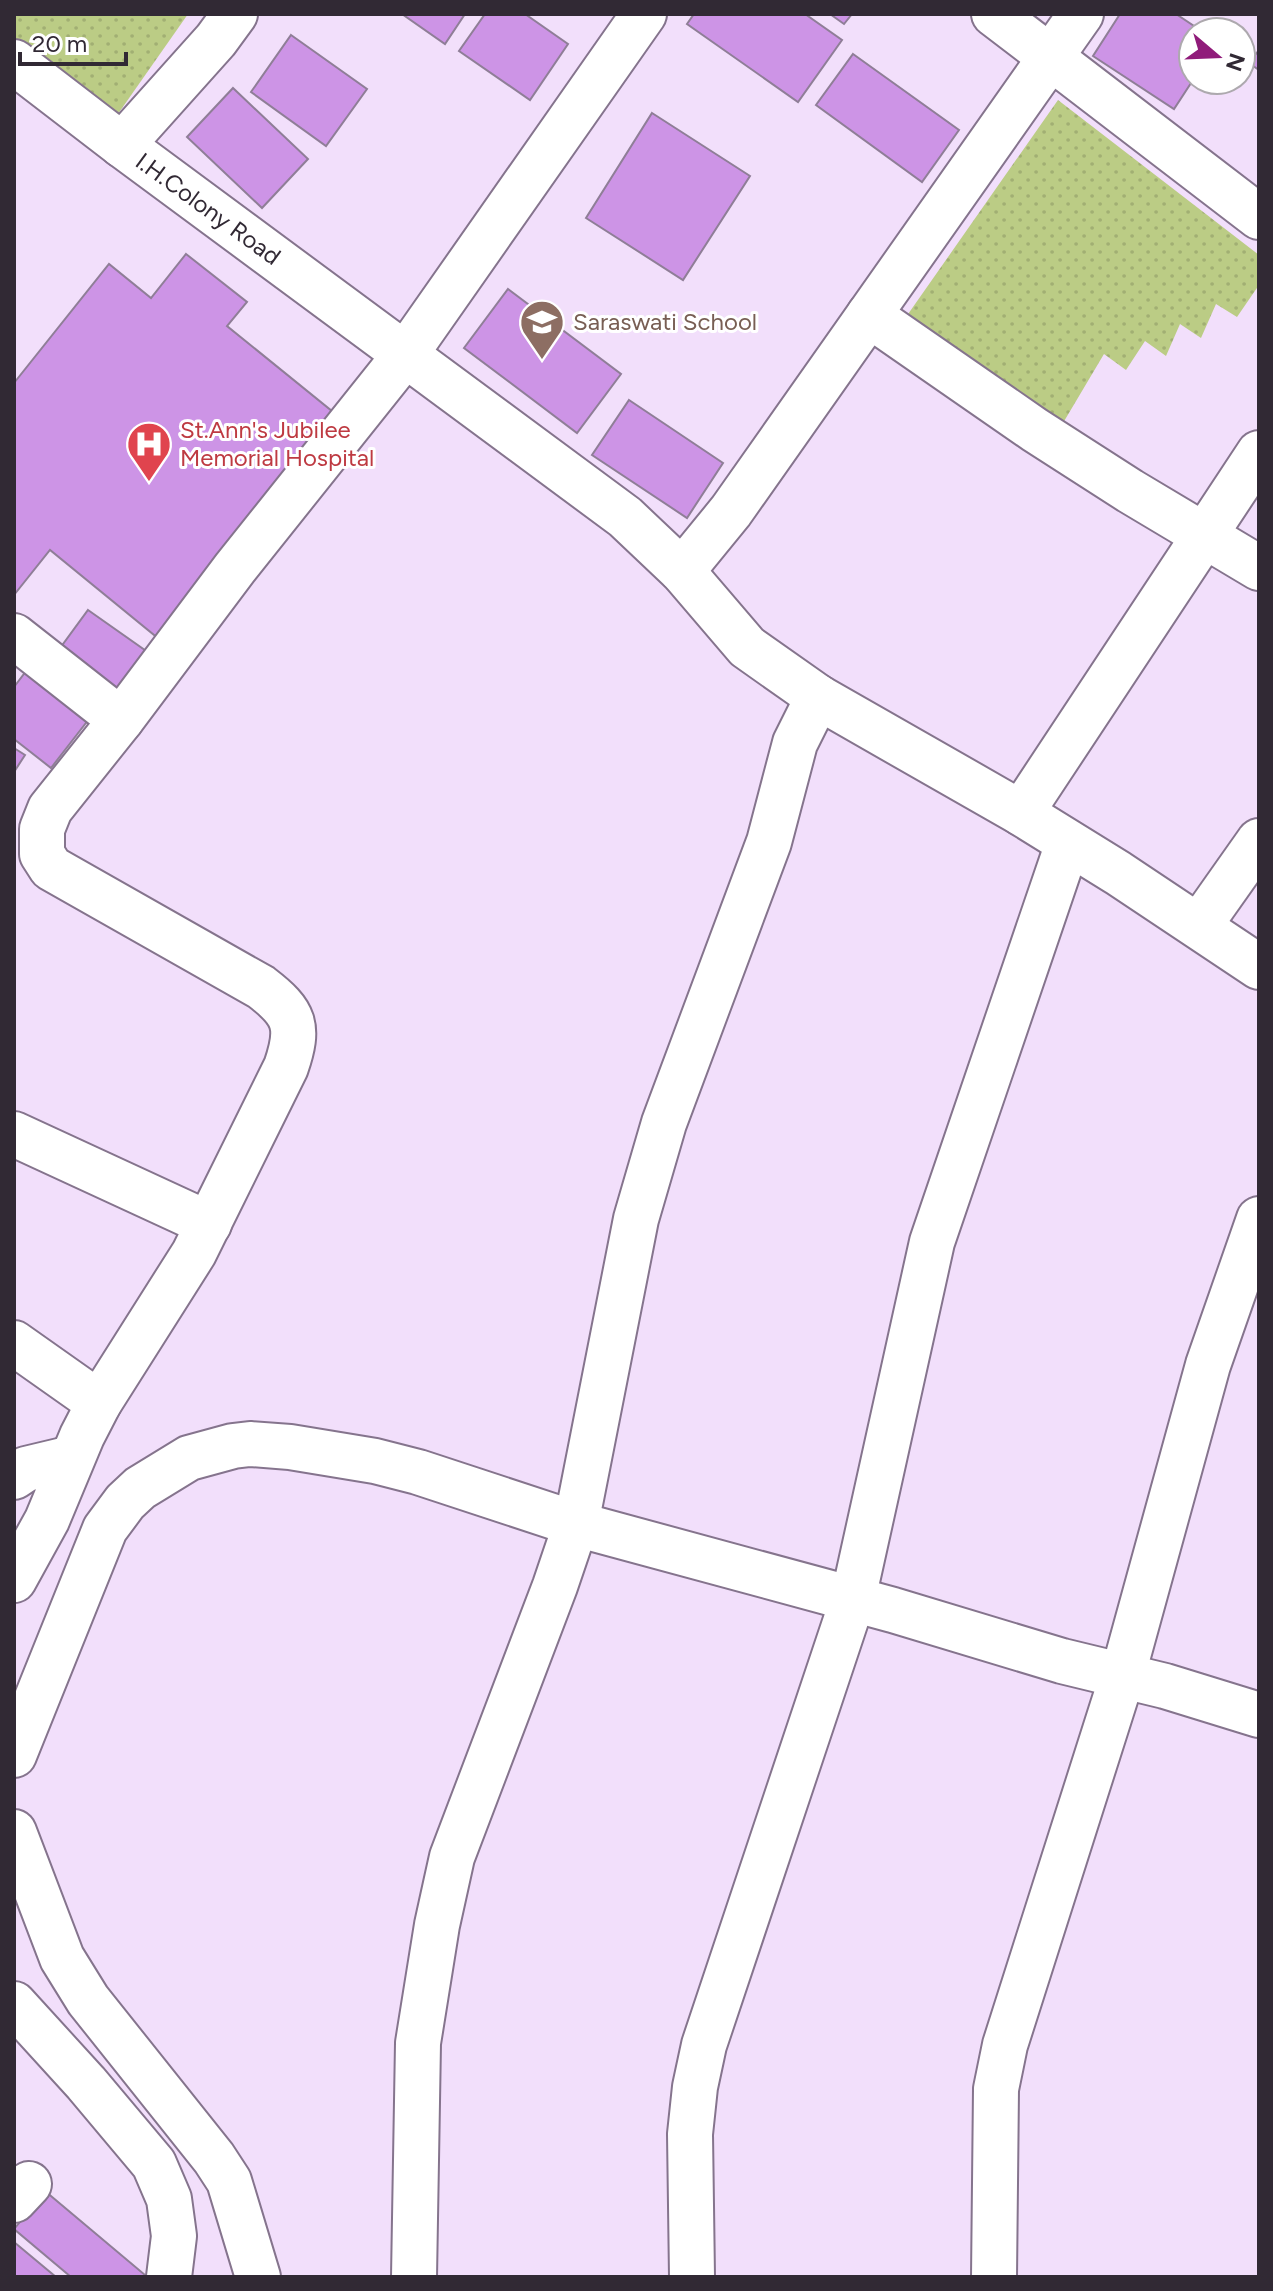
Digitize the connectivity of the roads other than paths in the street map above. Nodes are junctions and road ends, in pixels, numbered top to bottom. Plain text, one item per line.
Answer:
1 (235, 14) edge
2 (644, 14) edge
3 (994, 14) edge
4 (1081, 14) edge
5 (1051, 56) junction
6 (14, 62) edge
7 (122, 145) junction
8 (1259, 217) edge
9 (869, 315) junction
10 (405, 355) junction
11 (1259, 453) edge
12 (1204, 535) junction
13 (1259, 568) edge
14 (682, 571) junction
15 (14, 636) edge
16 (818, 697) junction
17 (121, 720) junction
18 (1021, 813) junction
19 (1259, 841) edge
20 (1068, 843) junction
21 (1199, 926) junction
22 (1259, 967) edge
23 (14, 1134) edge
24 (1259, 1219) edge
25 (209, 1224) junction
26 (14, 1343) edge
27 (99, 1403) junction
28 (72, 1458) junction
29 (14, 1477) edge
30 (576, 1524) junction
31 (14, 1580) edge
32 (853, 1599) junction
33 (1123, 1674) junction
34 (1259, 1715) edge
35 (14, 1755) edge
36 (14, 1832) edge
37 (14, 2004) edge
38 (169, 2277) edge
39 (258, 2277) edge
40 (414, 2277) edge
41 (692, 2277) edge
42 (994, 2277) edge

1 - 7 street
2 - 10 street
3 - 5 street
4 - 5 street
5 - 8 street
5 - 9 street
6 - 7 street, I.H.Colony Road
7 - 10 street, I.H.Colony Road
9 - 12 street
9 - 14 street
10 - 14 street, I.H.Colony Road
10 - 17 street
11 - 12 street
12 - 13 street
12 - 18 street
14 - 16 street, I.H.Colony Road
15 - 17 street
16 - 18 street, I.H.Colony Road
16 - 30 street
17 - 25 street
18 - 20 street, I.H.Colony Road
19 - 21 street
20 - 21 street, I.H.Colony Road
20 - 32 street
21 - 22 street, I.H.Colony Road
23 - 25 street
24 - 33 street
25 - 27 street
26 - 27 street
27 - 28 street
28 - 29 street
28 - 31 street
30 - 32 street
30 - 35 street
30 - 40 street
32 - 33 street
32 - 41 street
33 - 34 street
33 - 42 street
36 - 39 street
37 - 38 street

